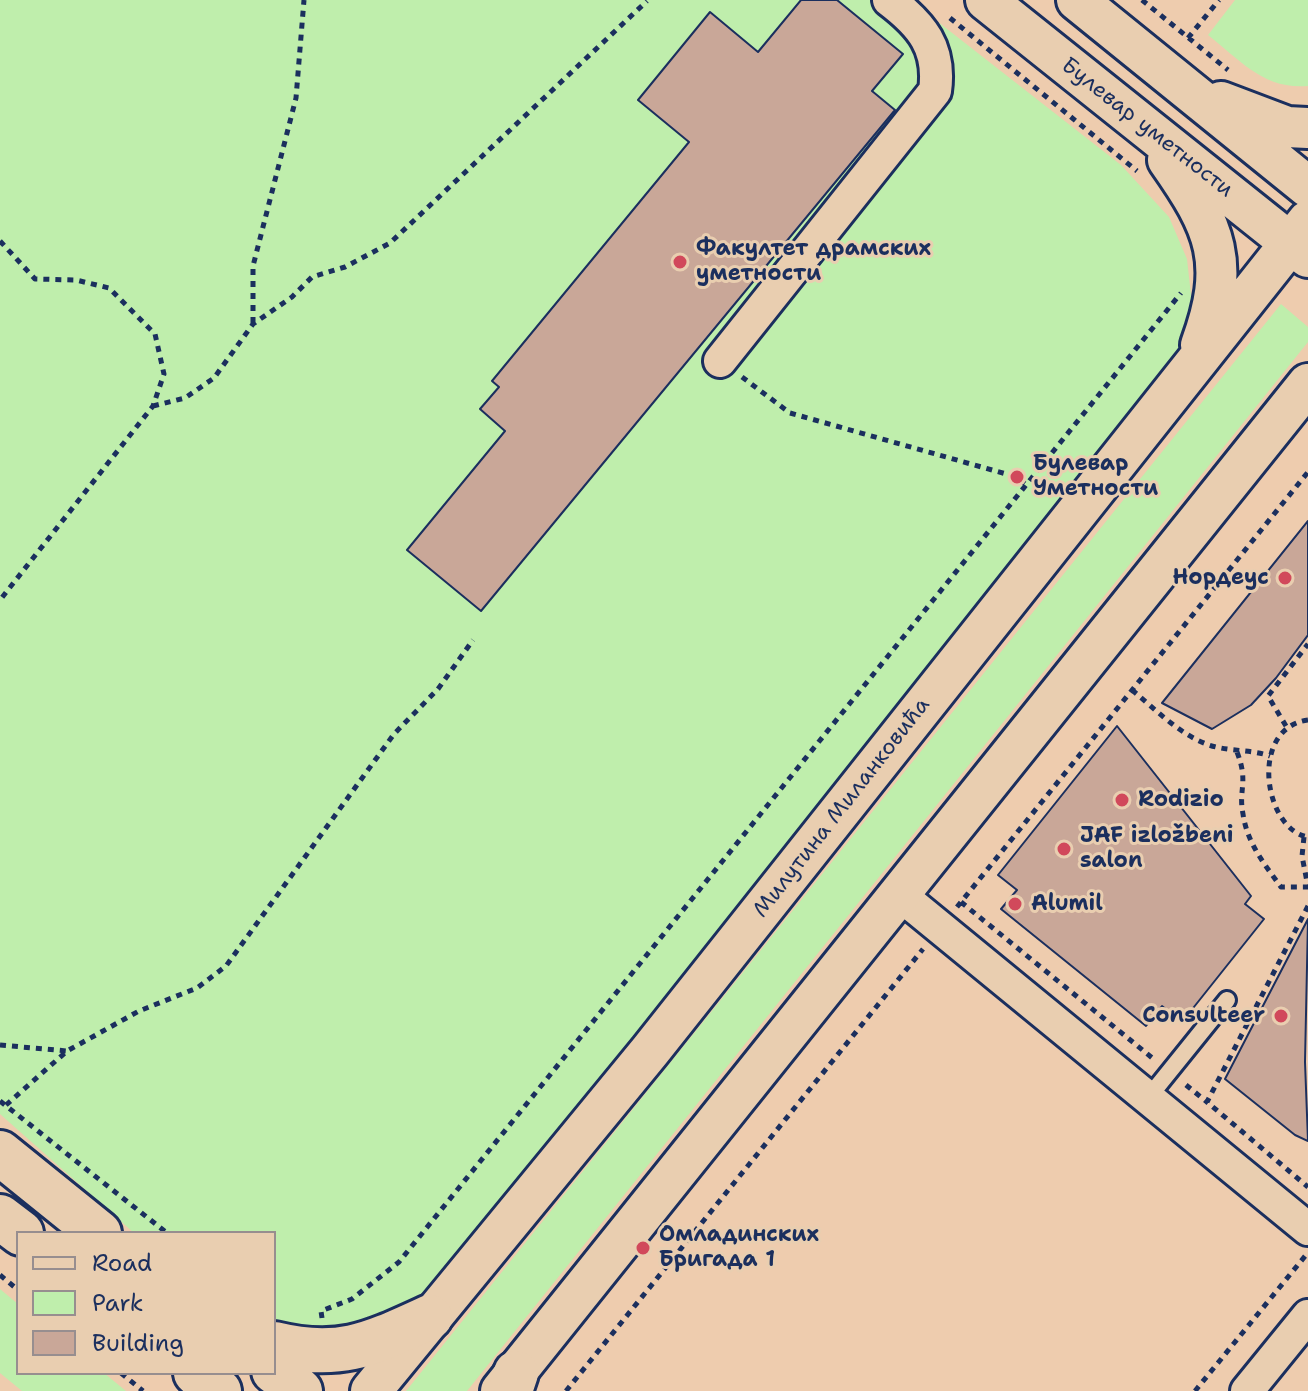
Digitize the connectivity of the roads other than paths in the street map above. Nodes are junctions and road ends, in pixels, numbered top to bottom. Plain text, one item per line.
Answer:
1 (889, 0) edge
2 (986, 0) edge
3 (1077, 0) edge
4 (1171, 76) junction
5 (1139, 122) junction
6 (1308, 128) edge
7 (1308, 187) edge
8 (1302, 240) edge
9 (720, 361) road end
10 (1194, 362) junction
11 (1308, 384) edge
12 (1292, 415) edge
13 (899, 894) junction
14 (1227, 1000) dead end
15 (1148, 1098) junction
16 (0, 1153) edge
17 (0, 1217) edge
18 (1308, 1229) edge
19 (18, 1231) edge
20 (97, 1231) edge
21 (1308, 1316) edge
22 (430, 1317) junction
23 (276, 1344) edge
24 (276, 1373) edge
25 (197, 1375) edge
26 (509, 1385) edge
27 (219, 1391) edge
28 (300, 1391) edge
29 (371, 1391) edge
30 (1247, 1391) edge

1 - 9 street
2 - 5 street, Булевар уметности
3 - 4 street
4 - 6 street
4 - 7 street
5 - 8 street, Булевар уметности
5 - 10 street
8 - 10 street, Милутина Миланковића
10 - 22 street, Милутина Миланковића
11 - 12 street
12 - 13 street
13 - 15 street
13 - 26 street
14 - 15 lane
15 - 18 street
16 - 20 main road
17 - 19 main road
21 - 30 street
22 - 23 main road
22 - 29 street, Милутина Миланковића
24 - 28 main road
25 - 27 main road

